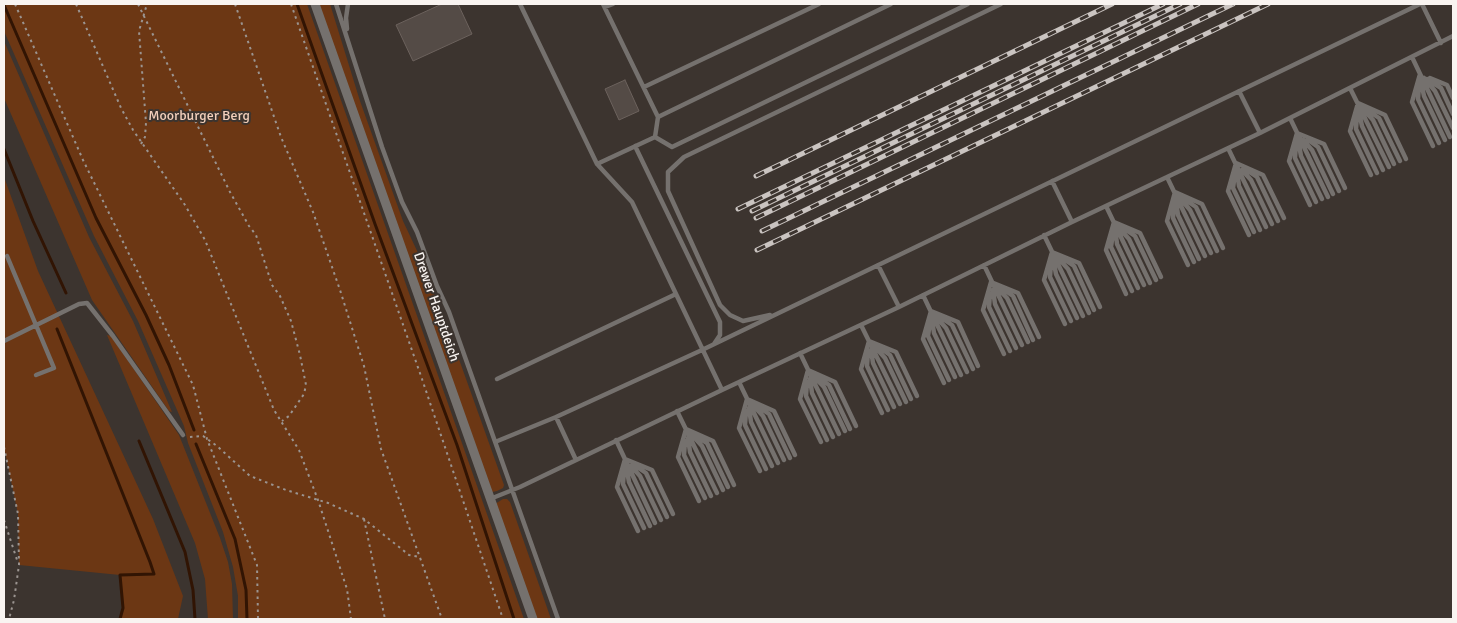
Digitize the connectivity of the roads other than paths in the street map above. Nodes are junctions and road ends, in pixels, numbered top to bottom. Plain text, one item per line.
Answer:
1 (315, 4) edge
2 (336, 4) edge
3 (348, 4) edge
4 (520, 4) edge
5 (613, 4) edge
6 (819, 4) edge
7 (891, 4) edge
8 (968, 4) edge
9 (1001, 4) edge
10 (1421, 4) edge
11 (604, 6) edge
12 (1453, 36) edge
13 (348, 38) junction
14 (1441, 42) junction
15 (1412, 57) junction
16 (1420, 74) junction
17 (644, 87) junction
18 (1350, 88) junction
19 (1240, 91) junction
20 (1453, 98) edge
21 (1358, 103) junction
22 (1453, 114) edge
23 (658, 117) junction
24 (1290, 118) junction
25 (1453, 128) edge
26 (1260, 133) junction
27 (1297, 133) junction
28 (655, 137) junction
29 (1450, 137) dead end
30 (1445, 140) dead end
31 (1439, 143) dead end
32 (636, 146) junction
33 (1433, 146) dead end
34 (1228, 148) junction
35 (1406, 159) dead end
36 (1400, 161) dead end
37 (1236, 163) junction
38 (597, 164) junction
39 (1394, 164) dead end
40 (1388, 167) dead end
41 (1383, 170) dead end
42 (1377, 173) dead end
43 (1371, 175) dead end
44 (1167, 177) junction
45 (1052, 181) junction
46 (1345, 188) dead end
47 (1339, 191) dead end
48 (1175, 192) junction
49 (1334, 194) dead end
50 (1328, 197) dead end
51 (1322, 200) dead end
52 (1316, 202) dead end
53 (1310, 205) dead end
54 (1106, 206) junction
55 (1284, 218) dead end
56 (1278, 221) dead end
57 (1072, 222) junction
58 (1114, 222) junction
59 (1272, 224) dead end
60 (1266, 227) dead end
61 (1260, 230) dead end
62 (1254, 232) dead end
63 (1044, 235) junction
64 (1249, 235) dead end
65 (1223, 248) dead end
66 (1217, 251) dead end
67 (1052, 252) junction
68 (1211, 254) dead end
69 (7, 256) dead end
70 (1205, 256) dead end
71 (1199, 259) dead end
72 (1194, 262) dead end
73 (1188, 264) dead end
74 (878, 265) junction
75 (984, 265) junction
76 (1161, 277) dead end
77 (1156, 280) dead end
78 (991, 282) junction
79 (1150, 283) dead end
80 (1144, 286) dead end
81 (1138, 288) dead end
82 (1132, 291) dead end
83 (676, 294) junction
84 (1126, 294) dead end
85 (923, 295) junction
86 (898, 307) junction
87 (1100, 307) dead end
88 (1094, 310) dead end
89 (930, 311) junction
90 (779, 313) junction
91 (1089, 313) dead end
92 (1083, 316) dead end
93 (1077, 318) dead end
94 (1071, 321) dead end
95 (862, 324) junction
96 (1065, 324) dead end
97 (36, 326) junction
98 (1039, 337) dead end
99 (1034, 340) dead end
100 (4, 341) edge
101 (869, 341) junction
102 (1028, 342) dead end
103 (713, 345) junction
104 (1022, 345) dead end
105 (1016, 348) dead end
106 (702, 350) junction
107 (1010, 351) dead end
108 (800, 353) junction
109 (1004, 354) dead end
110 (978, 366) dead end
111 (973, 369) dead end
112 (808, 370) junction
113 (967, 372) dead end
114 (961, 374) dead end
115 (36, 375) dead end
116 (955, 377) dead end
117 (497, 379) dead end
118 (949, 380) dead end
119 (739, 382) junction
120 (944, 383) dead end
121 (722, 390) junction
122 (917, 396) dead end
123 (747, 399) junction
124 (912, 399) dead end
125 (906, 402) dead end
126 (900, 404) dead end
127 (894, 407) dead end
128 (888, 410) dead end
129 (678, 411) junction
130 (882, 413) dead end
131 (556, 417) junction
132 (856, 426) dead end
133 (686, 429) junction
134 (850, 429) dead end
135 (845, 431) dead end
136 (183, 434) road end
137 (839, 434) dead end
138 (833, 437) dead end
139 (616, 440) junction
140 (827, 440) dead end
141 (495, 442) junction
142 (821, 442) dead end
143 (795, 455) dead end
144 (790, 458) dead end
145 (625, 459) junction
146 (576, 460) junction
147 (784, 460) dead end
148 (778, 463) dead end
149 (772, 466) dead end
150 (766, 469) dead end
151 (760, 471) dead end
152 (734, 485) dead end
153 (728, 487) dead end
154 (512, 490) junction
155 (723, 490) dead end
156 (717, 493) dead end
157 (711, 496) dead end
158 (705, 498) dead end
159 (489, 499) junction
160 (699, 501) dead end
161 (673, 514) dead end
162 (667, 517) dead end
163 (661, 520) dead end
164 (656, 523) dead end
165 (650, 526) dead end
166 (644, 528) dead end
167 (638, 531) dead end
168 (533, 619) edge
169 (558, 619) edge

1 - 159 street, Drewer Hauptdeich
2 - 13 lane
3 - 13 lane
4 - 38 lane
5 - 11 lane
6 - 17 lane
7 - 23 lane
8 - 28 lane
9 - 90 lane
10 - 14 lane
10 - 19 lane
11 - 17 lane
12 - 14 lane
13 - 141 lane
14 - 15 lane
15 - 16 lane
15 - 18 lane
16 - 20 lane
16 - 22 lane
16 - 25 lane
16 - 29 lane
16 - 30 lane
16 - 31 lane
16 - 33 lane
17 - 23 lane
18 - 21 lane
18 - 24 lane
19 - 26 lane
19 - 45 lane
21 - 35 lane
21 - 36 lane
21 - 39 lane
21 - 40 lane
21 - 41 lane
21 - 42 lane
21 - 43 lane
23 - 28 lane
24 - 26 lane
24 - 27 lane
26 - 34 lane
27 - 46 lane
27 - 47 lane
27 - 49 lane
27 - 50 lane
27 - 51 lane
27 - 52 lane
27 - 53 lane
28 - 32 lane
32 - 38 lane
32 - 103 lane
34 - 37 lane
34 - 44 lane
37 - 55 lane
37 - 56 lane
37 - 59 lane
37 - 60 lane
37 - 61 lane
37 - 62 lane
37 - 64 lane
38 - 83 lane
44 - 48 lane
44 - 54 lane
45 - 57 lane
45 - 74 lane
48 - 65 lane
48 - 66 lane
48 - 68 lane
48 - 70 lane
48 - 71 lane
48 - 72 lane
48 - 73 lane
54 - 57 lane
54 - 58 lane
57 - 63 lane
58 - 76 lane
58 - 77 lane
58 - 79 lane
58 - 80 lane
58 - 81 lane
58 - 82 lane
58 - 84 lane
63 - 67 lane
63 - 75 lane
67 - 87 lane
67 - 88 lane
67 - 91 lane
67 - 92 lane
67 - 93 lane
67 - 94 lane
67 - 96 lane
69 - 97 lane
74 - 86 lane
74 - 90 lane
75 - 78 lane
75 - 85 lane
78 - 98 lane
78 - 99 lane
78 - 102 lane
78 - 104 lane
78 - 105 lane
78 - 107 lane
78 - 109 lane
83 - 106 lane
83 - 117 lane
85 - 86 lane
85 - 89 lane
86 - 95 lane
89 - 110 lane
89 - 111 lane
89 - 113 lane
89 - 114 lane
89 - 116 lane
89 - 118 lane
89 - 120 lane
90 - 103 lane
95 - 101 lane
95 - 108 lane
97 - 100 lane
97 - 115 lane
97 - 136 lane
101 - 122 lane
101 - 124 lane
101 - 125 lane
101 - 126 lane
101 - 127 lane
101 - 128 lane
101 - 130 lane
103 - 106 lane
106 - 121 lane
106 - 131 lane
108 - 112 lane
108 - 119 lane
112 - 132 lane
112 - 134 lane
112 - 135 lane
112 - 137 lane
112 - 138 lane
112 - 140 lane
112 - 142 lane
119 - 121 lane
119 - 123 lane
121 - 129 lane
123 - 143 lane
123 - 144 lane
123 - 147 lane
123 - 148 lane
123 - 149 lane
123 - 150 lane
123 - 151 lane
129 - 133 lane
129 - 139 lane
131 - 141 lane
131 - 146 lane
133 - 152 lane
133 - 153 lane
133 - 155 lane
133 - 156 lane
133 - 157 lane
133 - 158 lane
133 - 160 lane
139 - 145 lane
139 - 146 lane
141 - 154 lane
145 - 161 lane
145 - 162 lane
145 - 163 lane
145 - 164 lane
145 - 165 lane
145 - 166 lane
145 - 167 lane
146 - 154 lane
154 - 159 lane
154 - 169 lane
159 - 168 street, Drewer Hauptdeich

